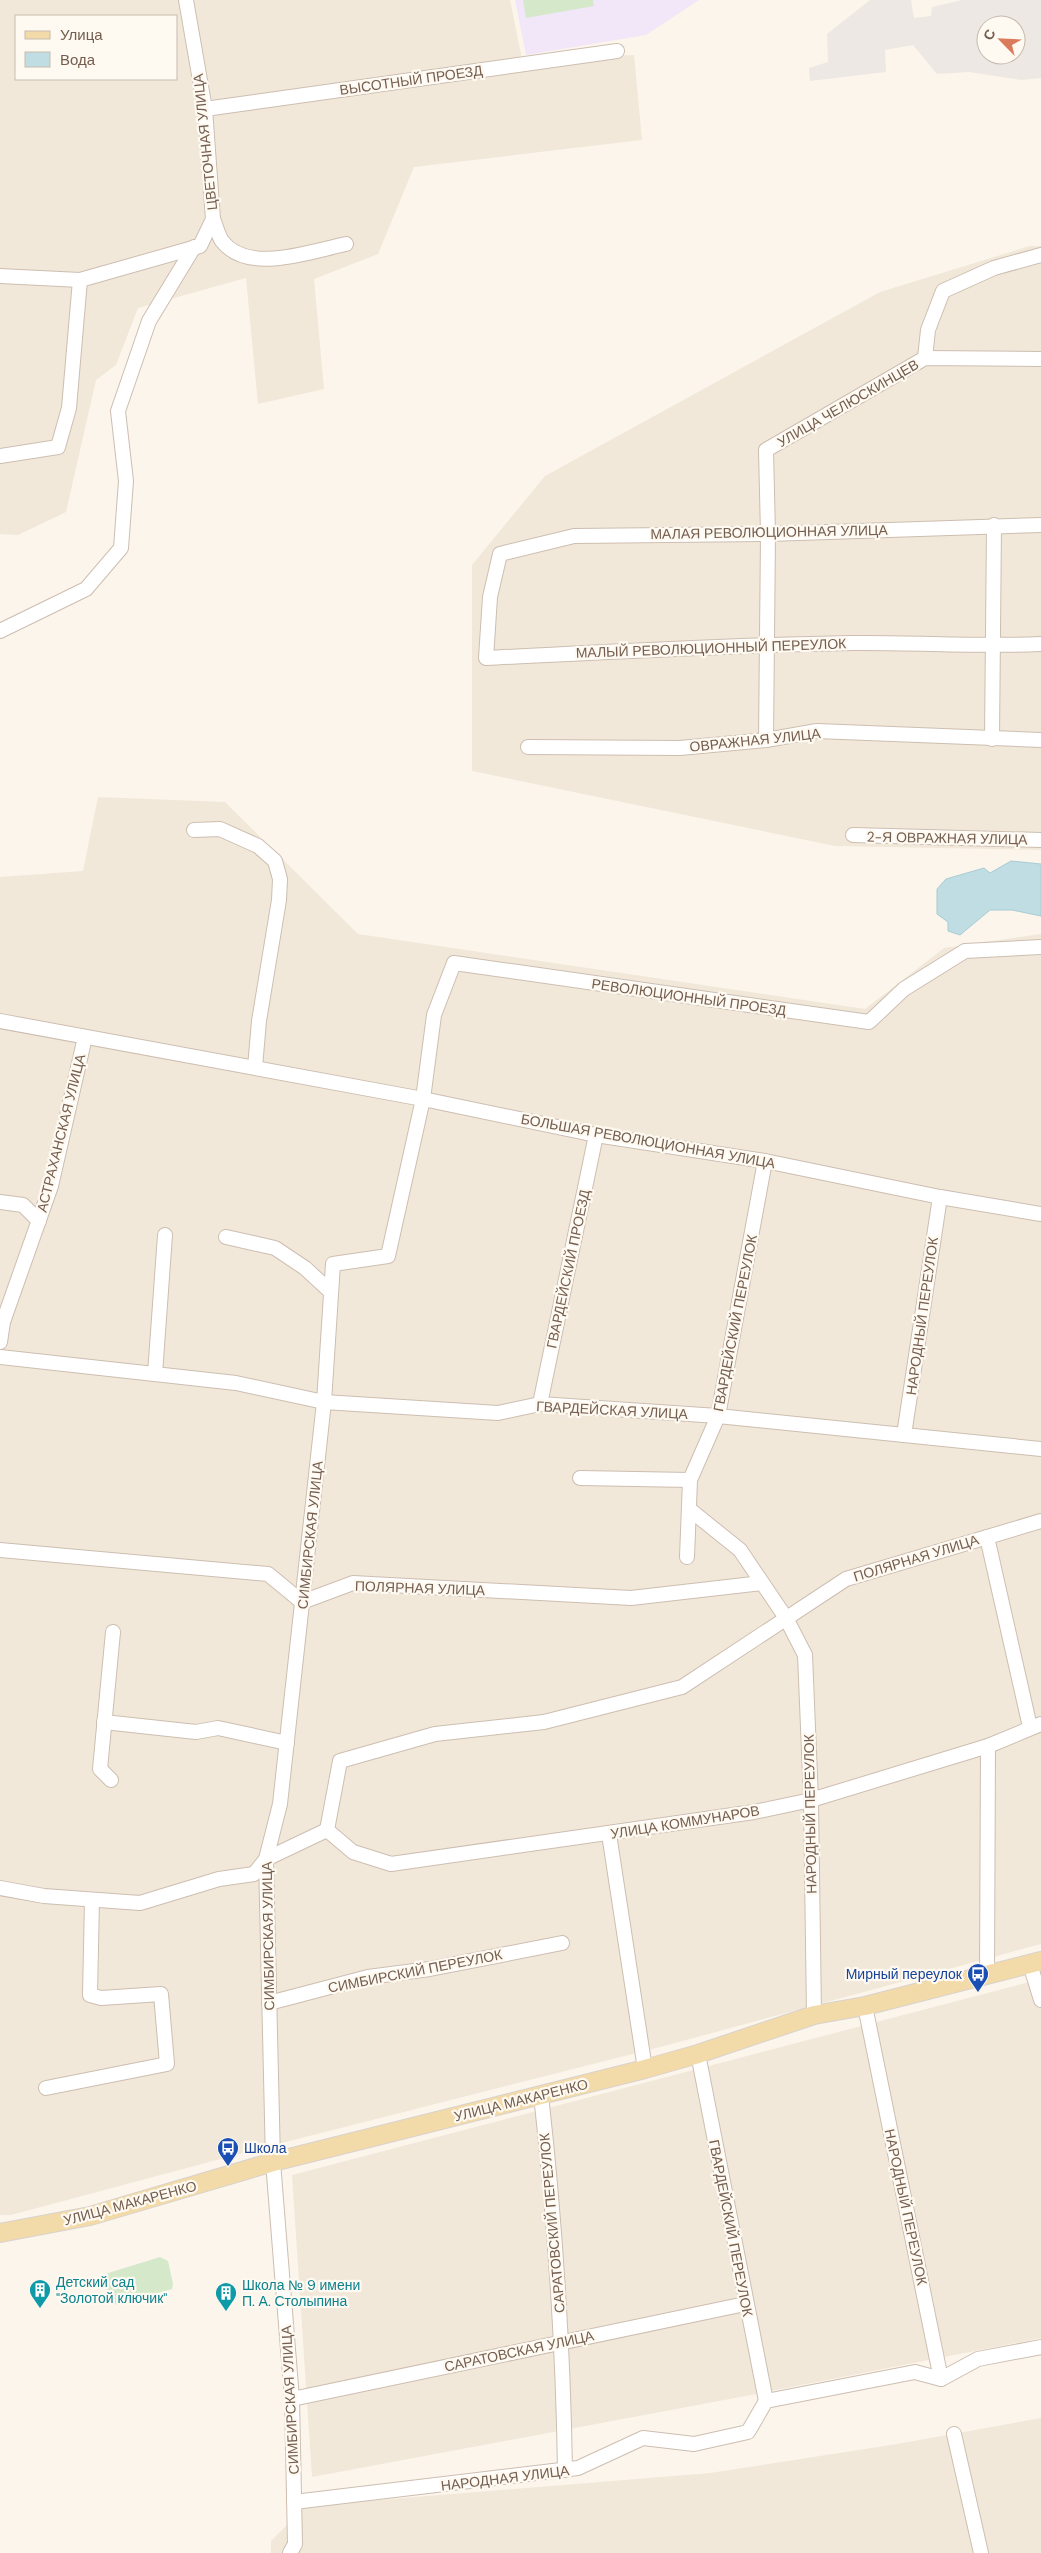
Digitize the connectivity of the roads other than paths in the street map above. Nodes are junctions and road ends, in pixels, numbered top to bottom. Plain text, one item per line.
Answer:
1 (186, 0) edge
2 (617, 51) dead end
3 (205, 109) junction
4 (213, 219) junction
5 (346, 244) dead end
6 (194, 247) junction
7 (1041, 255) edge
8 (0, 276) edge
9 (80, 280) junction
10 (925, 358) junction
11 (1041, 359) edge
12 (0, 456) edge
13 (994, 525) junction
14 (1041, 525) edge
15 (768, 534) junction
16 (500, 554) joint
17 (0, 631) edge
18 (765, 644) junction
19 (1041, 644) edge
20 (991, 646) junction
21 (992, 739) junction
22 (766, 740) junction
23 (1041, 740) edge
24 (528, 747) dead end
25 (194, 830) dead end
26 (852, 835) dead end
27 (1041, 840) edge
28 (1041, 946) edge
29 (0, 1020) edge
30 (85, 1037) junction
31 (256, 1067) junction
32 (424, 1099) junction
33 (596, 1135) junction
34 (765, 1161) junction
35 (940, 1197) junction
36 (0, 1202) edge
37 (1041, 1214) edge
38 (39, 1221) junction
39 (165, 1235) dead end
40 (226, 1238) dead end
41 (331, 1292) junction
42 (2, 1322) edge
43 (0, 1342) edge
44 (0, 1357) edge
45 (155, 1374) junction
46 (324, 1402) junction
47 (540, 1404) junction
48 (718, 1416) junction
49 (904, 1435) junction
50 (1041, 1449) edge
51 (580, 1478) dead end
52 (690, 1480) junction
53 (689, 1509) junction
54 (1041, 1521) edge
55 (987, 1537) junction
56 (0, 1550) edge
57 (687, 1557) dead end
58 (762, 1583) junction
59 (302, 1602) junction
60 (786, 1618) junction
61 (112, 1632) dead end
62 (104, 1722) junction
63 (1035, 1725) edge
64 (287, 1743) junction
65 (988, 1746) junction
66 (111, 1780) dead end
67 (811, 1800) junction
68 (327, 1830) junction
69 (609, 1834) junction
70 (266, 1859) junction
71 (0, 1888) edge
72 (92, 1900) junction
73 (562, 1943) dead end
74 (1036, 1962) edge
75 (987, 1975) junction
76 (1041, 2000) edge
77 (269, 2003) junction
78 (865, 2006) junction
79 (814, 2015) junction
80 (698, 2054) junction
81 (645, 2069) junction
82 (46, 2088) dead end
83 (541, 2095) junction
84 (273, 2162) junction
85 (0, 2233) edge
86 (745, 2304) junction
87 (562, 2342) junction
88 (1041, 2348) edge
89 (941, 2379) junction
90 (292, 2399) junction
91 (766, 2401) junction
92 (954, 2434) dead end
93 (565, 2470) junction
94 (294, 2502) junction
95 (290, 2553) edge
96 (981, 2553) edge

1 - 3 street, ЦВЕТОЧНАЯ УЛИЦА
2 - 3 street, ВЫСОТНЫЙ ПРОЕЗД
3 - 4 street, ЦВЕТОЧНАЯ УЛИЦА
4 - 5 street
4 - 6 street, ЦВЕТОЧНАЯ УЛИЦА
6 - 9 street
6 - 17 street
7 - 10 street
8 - 9 street
9 - 12 street
10 - 11 street, УЛИЦА ЧЕЛЮСКИНЦЕВ
10 - 15 street, УЛИЦА ЧЕЛЮСКИНЦЕВ
13 - 14 street, МАЛАЯ РЕВОЛЮЦИОННАЯ УЛИЦА
13 - 15 street, МАЛАЯ РЕВОЛЮЦИОННАЯ УЛИЦА
13 - 20 street
15 - 16 street, МАЛАЯ РЕВОЛЮЦИОННАЯ УЛИЦА
15 - 18 street, УЛИЦА ЧЕЛЮСКИНЦЕВ
16 - 18 street, МАЛЫЙ РЕВОЛЮЦИОННЫЙ ПЕРЕУЛОК
18 - 20 street, МАЛЫЙ РЕВОЛЮЦИОННЫЙ ПЕРЕУЛОК
18 - 22 street, УЛИЦА ЧЕЛЮСКИНЦЕВ
19 - 20 street, МАЛЫЙ РЕВОЛЮЦИОННЫЙ ПЕРЕУЛОК
20 - 21 street
21 - 22 street, ОВРАЖНАЯ УЛИЦА
21 - 23 street, ОВРАЖНАЯ УЛИЦА
22 - 24 street, ОВРАЖНАЯ УЛИЦА
25 - 31 street
26 - 27 street, 2-Я ОВРАЖНАЯ УЛИЦА
28 - 32 street, РЕВОЛЮЦИОННЫЙ ПРОЕЗД
29 - 30 street, БОЛЬШАЯ РЕВОЛЮЦИОННАЯ УЛИЦА
30 - 31 street, БОЛЬШАЯ РЕВОЛЮЦИОННАЯ УЛИЦА
30 - 38 street, АСТРАХАНСКАЯ УЛИЦА
31 - 32 street, БОЛЬШАЯ РЕВОЛЮЦИОННАЯ УЛИЦА
32 - 33 street, БОЛЬШАЯ РЕВОЛЮЦИОННАЯ УЛИЦА
32 - 41 street, СИМБИРСКАЯ УЛИЦА
33 - 34 street, БОЛЬШАЯ РЕВОЛЮЦИОННАЯ УЛИЦА
33 - 47 street, ГВАРДЕЙСКИЙ ПРОЕЗД
34 - 35 street, БОЛЬШАЯ РЕВОЛЮЦИОННАЯ УЛИЦА
34 - 48 street, ГВАРДЕЙСКИЙ ПЕРЕУЛОК
35 - 37 street, БОЛЬШАЯ РЕВОЛЮЦИОННАЯ УЛИЦА
35 - 49 street, НАРОДНЫЙ ПЕРЕУЛОК
36 - 38 street
38 - 42 street, АСТРАХАНСКАЯ УЛИЦА
39 - 45 street
40 - 41 street
41 - 46 street, СИМБИРСКАЯ УЛИЦА
42 - 43 street, АСТРАХАНСКАЯ УЛИЦА
44 - 45 street, ГВАРДЕЙСКАЯ УЛИЦА
45 - 46 street, ГВАРДЕЙСКАЯ УЛИЦА
46 - 47 street, ГВАРДЕЙСКАЯ УЛИЦА
46 - 59 street, СИМБИРСКАЯ УЛИЦА
47 - 48 street, ГВАРДЕЙСКАЯ УЛИЦА
48 - 49 street, ГВАРДЕЙСКАЯ УЛИЦА
48 - 52 street, ГВАРДЕЙСКИЙ ПЕРЕУЛОК
49 - 50 street, ГВАРДЕЙСКАЯ УЛИЦА
51 - 52 street
52 - 53 street, ГВАРДЕЙСКИЙ ПЕРЕУЛОК
53 - 57 street, ГВАРДЕЙСКИЙ ПЕРЕУЛОК
53 - 58 street, НАРОДНЫЙ ПЕРЕУЛОК
54 - 55 street, ПОЛЯРНАЯ УЛИЦА
55 - 60 street, ПОЛЯРНАЯ УЛИЦА
55 - 63 street
56 - 59 street
58 - 59 street, ПОЛЯРНАЯ УЛИЦА
58 - 60 street, НАРОДНЫЙ ПЕРЕУЛОК
59 - 64 street, СИМБИРСКАЯ УЛИЦА
60 - 67 street, НАРОДНЫЙ ПЕРЕУЛОК
60 - 68 street, ПОЛЯРНАЯ УЛИЦА
61 - 62 street
62 - 64 street
62 - 66 street
63 - 65 street, УЛИЦА КОММУНАРОВ
64 - 70 street, СИМБИРСКАЯ УЛИЦА
65 - 67 street, УЛИЦА КОММУНАРОВ
65 - 75 street
67 - 69 street, УЛИЦА КОММУНАРОВ
67 - 79 street, НАРОДНЫЙ ПЕРЕУЛОК
68 - 69 street, УЛИЦА КОММУНАРОВ
68 - 70 street
69 - 81 street
70 - 72 street
70 - 77 street, СИМБИРСКАЯ УЛИЦА
71 - 72 street
72 - 82 street
73 - 77 street, СИМБИРСКИЙ ПЕРЕУЛОК
74 - 75 main road, УЛИЦА МАКАРЕНКО
74 - 76 street
75 - 78 main road, УЛИЦА МАКАРЕНКО
77 - 84 street, СИМБИРСКАЯ УЛИЦА
78 - 79 main road, УЛИЦА МАКАРЕНКО
78 - 89 street, НАРОДНЫЙ ПЕРЕУЛОК
79 - 80 main road, УЛИЦА МАКАРЕНКО
80 - 81 main road, УЛИЦА МАКАРЕНКО
80 - 86 street, ГВАРДЕЙСКИЙ ПЕРЕУЛОК
81 - 83 main road, УЛИЦА МАКАРЕНКО
83 - 84 main road, УЛИЦА МАКАРЕНКО
83 - 87 street, САРАТОВСКИЙ ПЕРЕУЛОК
84 - 85 main road, УЛИЦА МАКАРЕНКО
84 - 90 street, СИМБИРСКАЯ УЛИЦА
86 - 87 street, САРАТОВСКАЯ УЛИЦА
86 - 91 street, ГВАРДЕЙСКИЙ ПЕРЕУЛОК
87 - 90 street, САРАТОВСКАЯ УЛИЦА
87 - 93 street, САРАТОВСКИЙ ПЕРЕУЛОК
88 - 89 street
89 - 91 street
90 - 94 street, СИМБИРСКАЯ УЛИЦА
91 - 93 street, НАРОДНАЯ УЛИЦА
92 - 96 street
93 - 94 street, НАРОДНАЯ УЛИЦА
94 - 95 street, СИМБИРСКАЯ УЛИЦА

